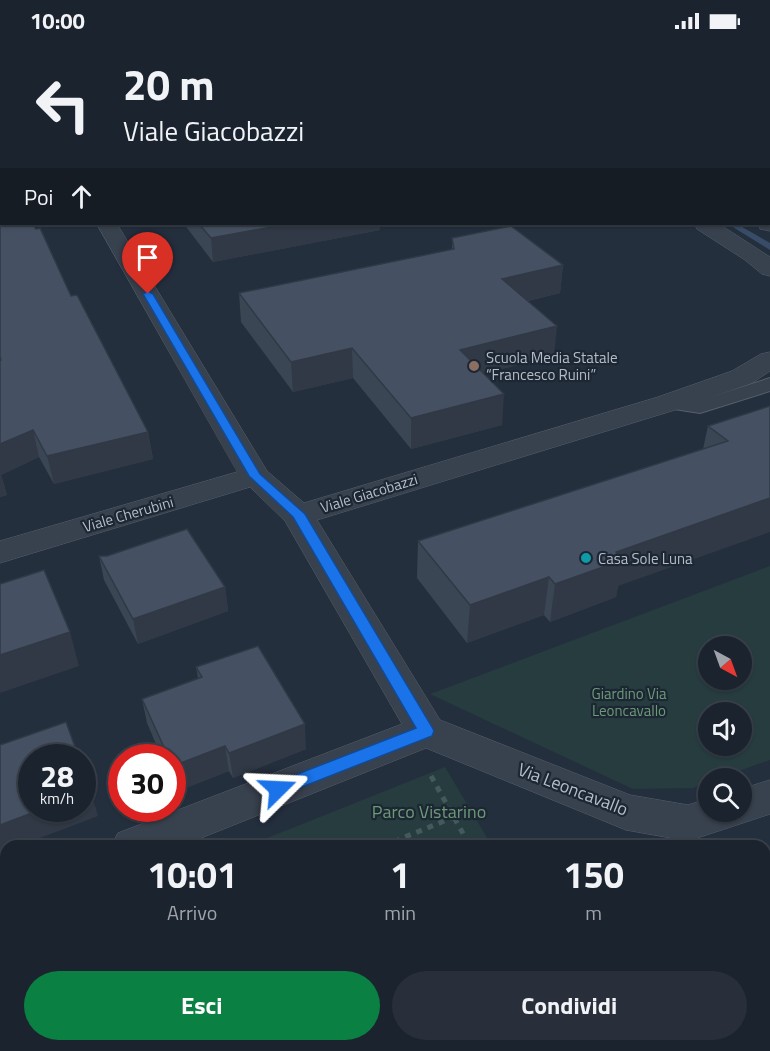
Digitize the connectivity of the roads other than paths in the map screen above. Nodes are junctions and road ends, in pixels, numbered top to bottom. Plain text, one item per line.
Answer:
1 (108, 225) edge
2 (707, 225) edge
3 (770, 269) edge
4 (770, 360) edge
5 (770, 384) edge
6 (668, 403) junction
7 (255, 476) junction
8 (298, 514) junction
9 (0, 552) edge
10 (426, 731) junction
11 (770, 797) edge
12 (752, 803) edge
13 (698, 820) edge
14 (148, 840) edge

1 - 7 street
2 - 3 street
4 - 6 street, Viale Giacobazzi
5 - 6 lane
6 - 8 street, Viale Giacobazzi
7 - 8 street
7 - 9 street, Viale Cherubini
8 - 10 street, Viale Giacobazzi
10 - 13 street, Via Leoncavallo
10 - 14 street
11 - 12 street

